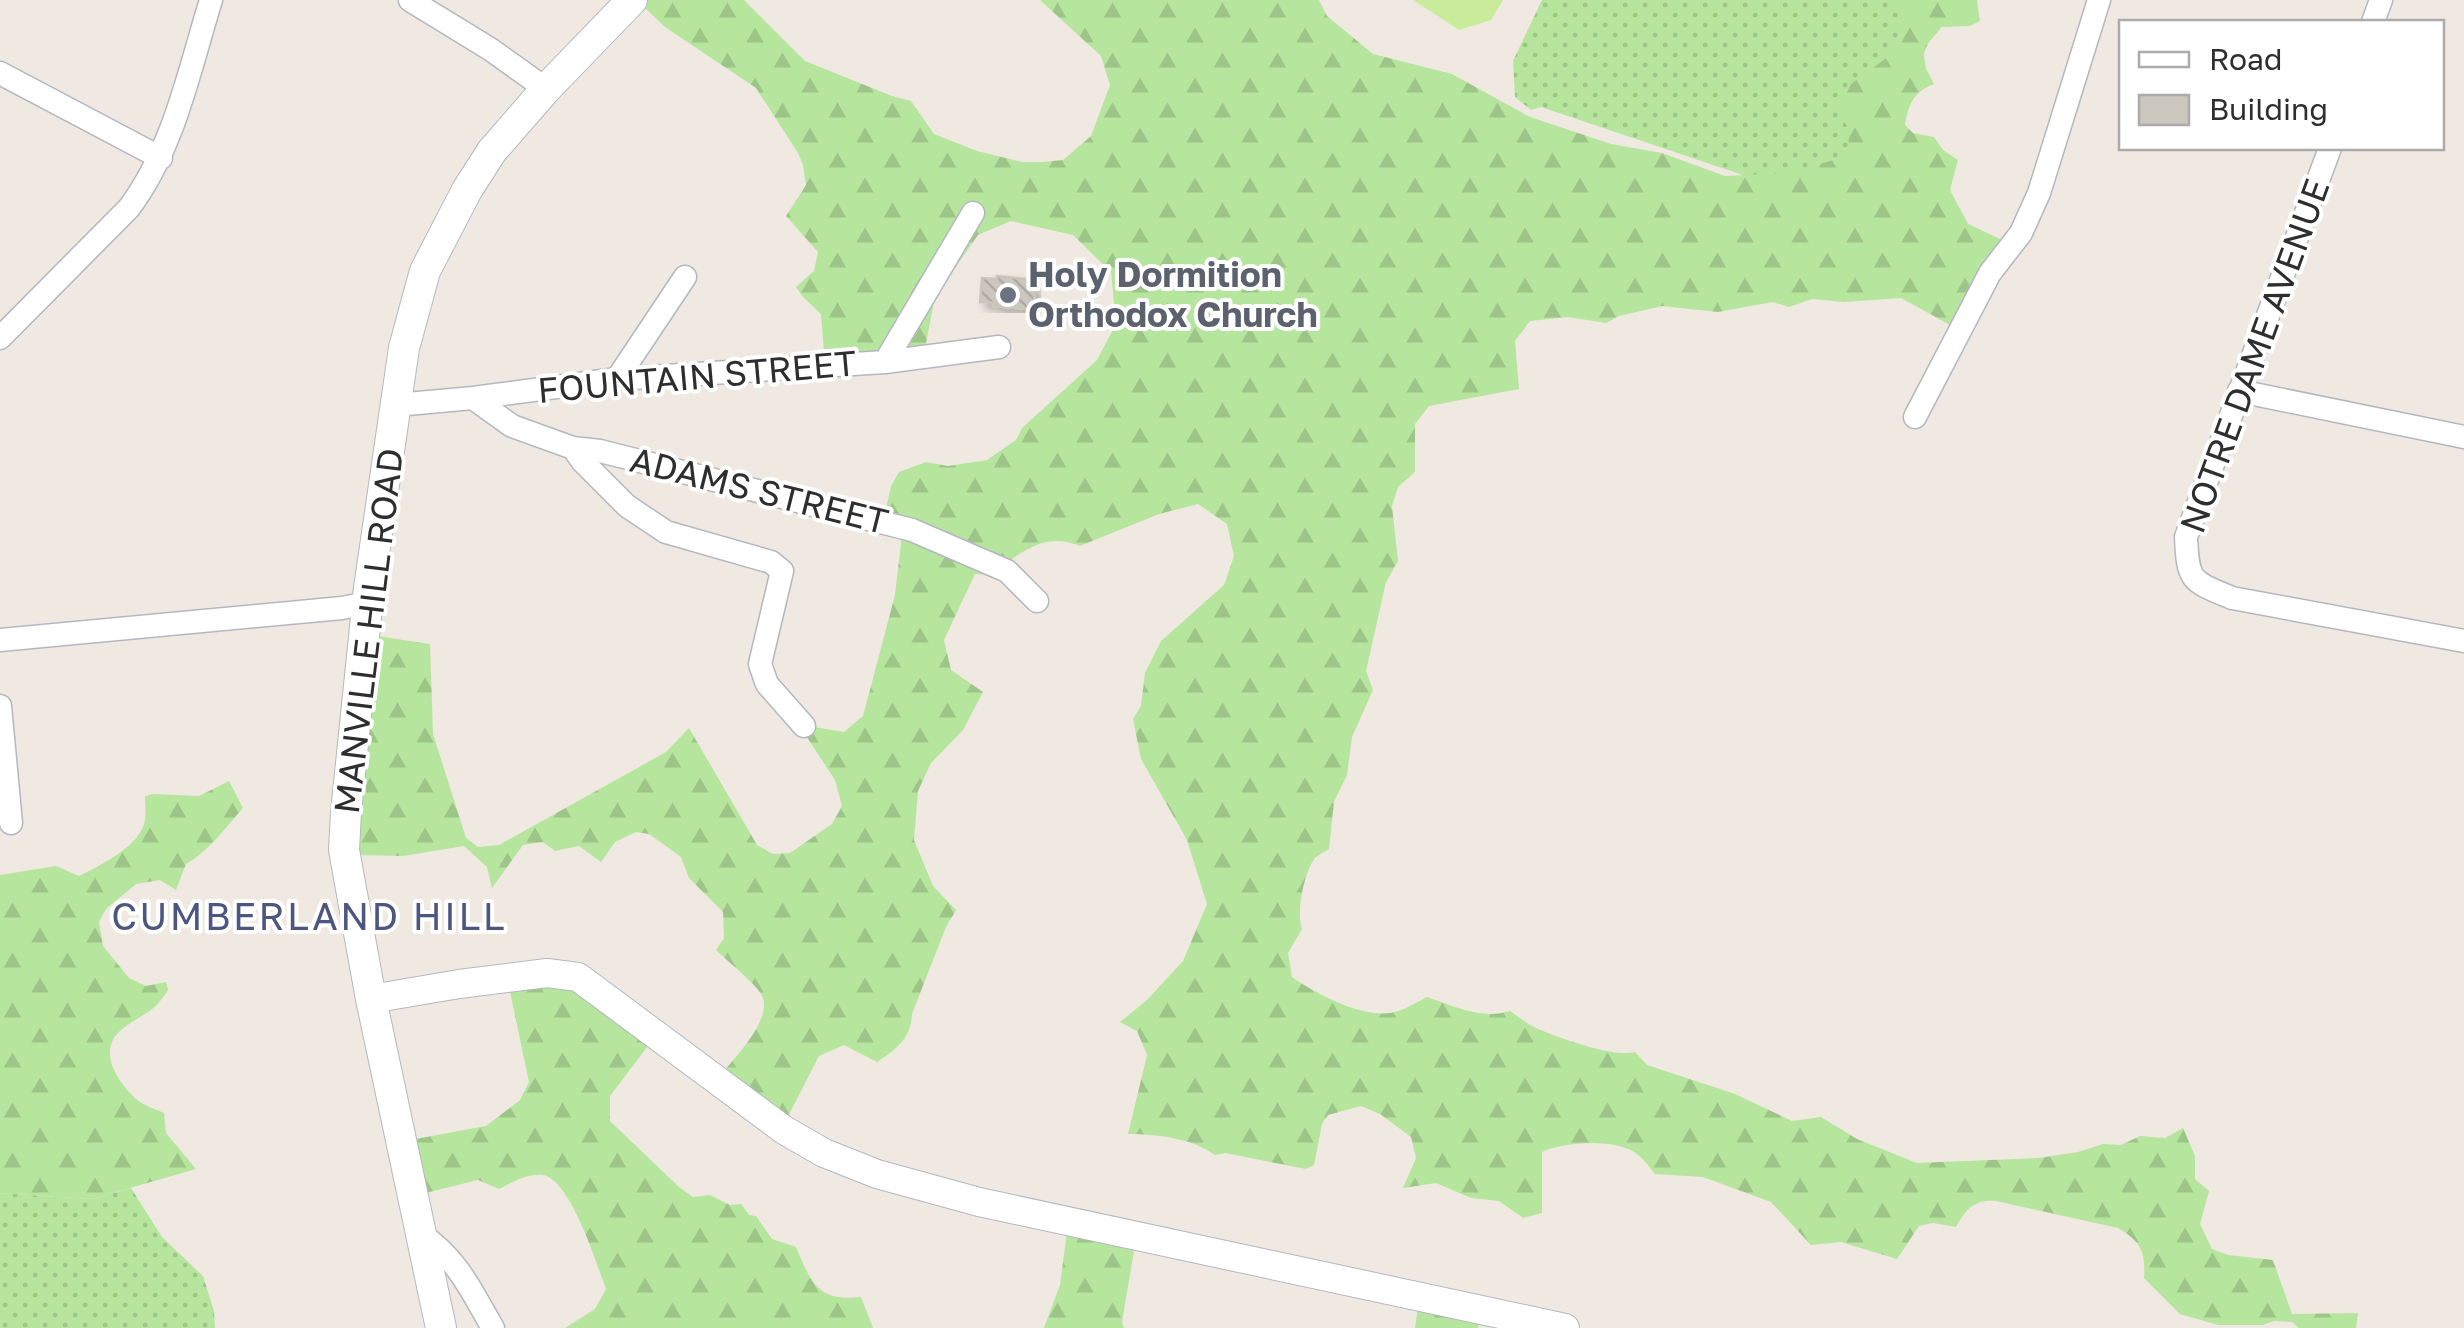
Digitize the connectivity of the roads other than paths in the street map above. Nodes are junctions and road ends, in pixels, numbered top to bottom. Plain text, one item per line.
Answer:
1 (211, 0) edge
2 (410, 0) edge
3 (632, 0) edge
4 (2099, 0) edge
5 (0, 72) edge
6 (546, 89) junction
7 (2329, 150) edge
8 (161, 158) junction
9 (973, 212) dead end
10 (685, 277) dead end
11 (0, 338) edge
12 (999, 347) dead end
13 (884, 362) junction
14 (617, 379) junction
15 (2238, 391) junction
16 (472, 398) junction
17 (396, 405) junction
18 (1915, 418) dead end
19 (2464, 436) edge
20 (573, 448) junction
21 (1038, 602) dead end
22 (367, 603) junction
23 (0, 640) edge
24 (2464, 641) edge
25 (0, 706) edge
26 (804, 726) dead end
27 (11, 823) dead end
28 (371, 999) junction
29 (421, 1234) junction
30 (442, 1328) edge
31 (493, 1328) edge
32 (1564, 1328) edge

1 - 8 street
2 - 6 street
3 - 6 main road, MANVILLE HILL ROAD
4 - 18 street
5 - 8 street
6 - 17 main road, MANVILLE HILL ROAD
7 - 15 street, NOTRE DAME AVENUE
8 - 11 street
9 - 13 street
10 - 14 street
12 - 13 street, FOUNTAIN STREET
13 - 14 street, FOUNTAIN STREET
14 - 16 street, FOUNTAIN STREET
15 - 19 street
15 - 24 street, NOTRE DAME AVENUE
16 - 17 street, FOUNTAIN STREET
16 - 20 street, ADAMS STREET
17 - 22 main road, MANVILLE HILL ROAD
20 - 21 street, ADAMS STREET
20 - 26 street
22 - 23 street
22 - 28 main road, MANVILLE HILL ROAD
25 - 27 street
28 - 29 main road, MANVILLE HILL ROAD
28 - 32 street
29 - 30 main road, MANVILLE HILL ROAD
29 - 31 street

